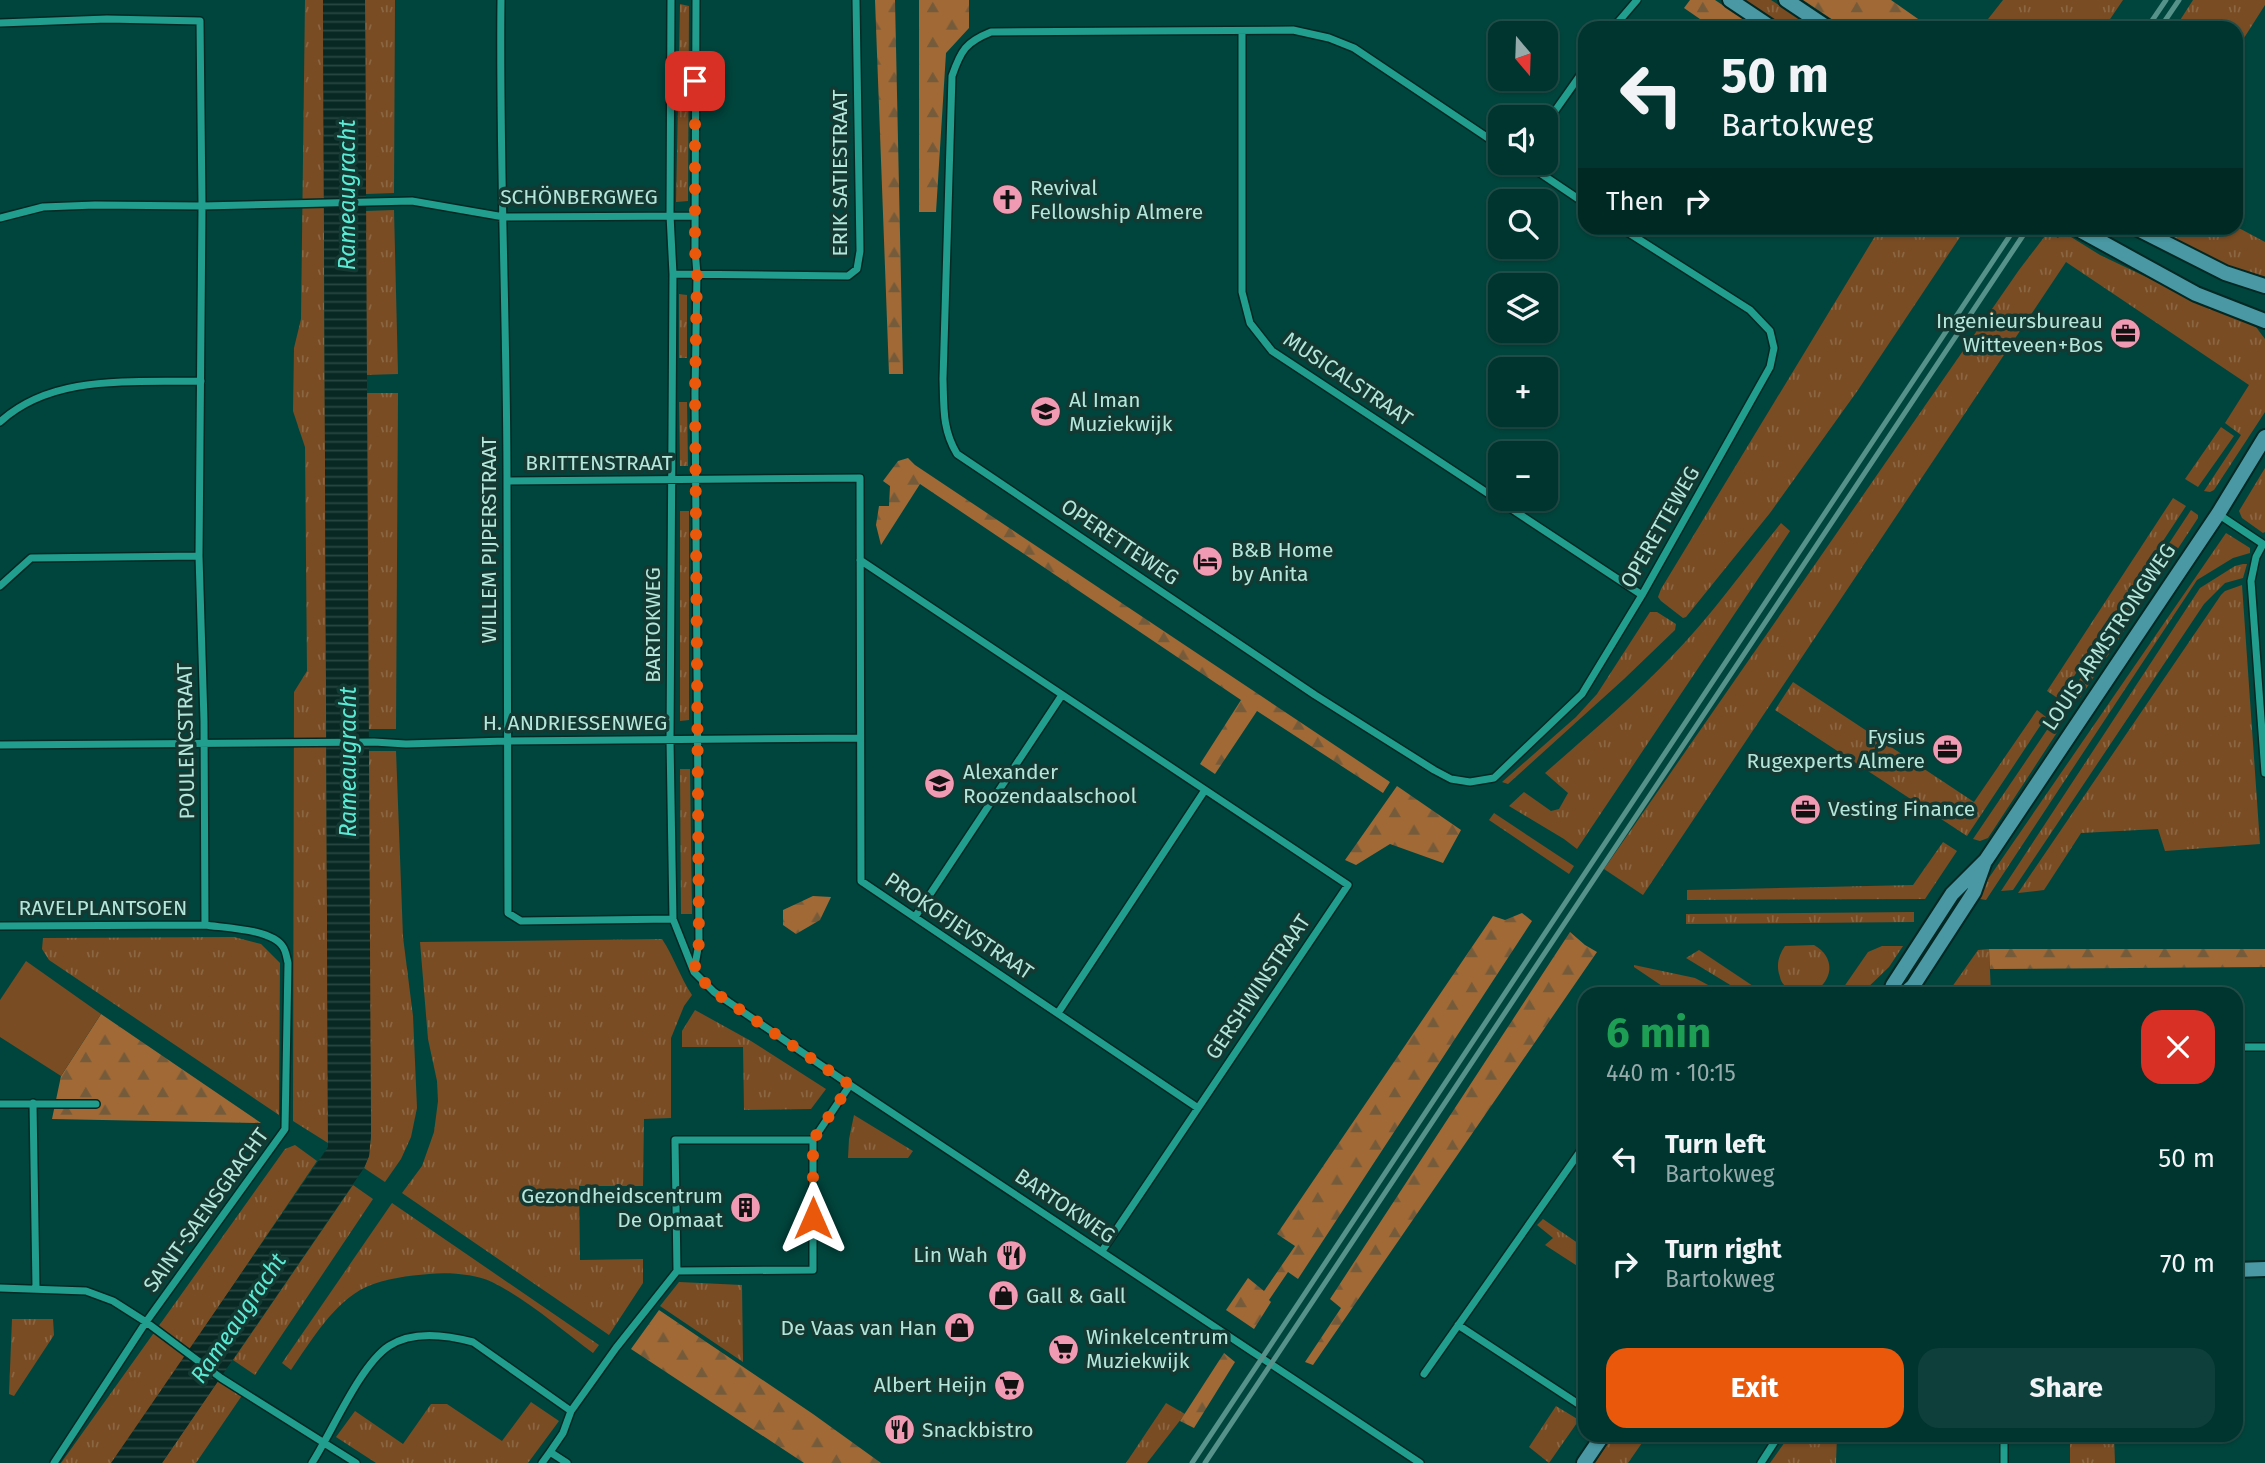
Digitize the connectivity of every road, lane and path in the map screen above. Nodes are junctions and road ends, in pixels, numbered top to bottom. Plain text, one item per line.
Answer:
1 (501, 0) edge
2 (671, 0) edge
3 (696, 0) edge
4 (856, 0) edge
5 (1637, 0) edge
6 (1730, 0) edge
7 (1786, 0) edge
8 (1630, 4) edge
9 (1618, 21) edge
10 (1762, 21) edge
11 (1818, 21) edge
12 (0, 23) edge
13 (1242, 31) junction
14 (1578, 78) edge
15 (1558, 107) edge
16 (1488, 138) edge
17 (1543, 175) edge
18 (1578, 199) edge
19 (202, 206) junction
20 (670, 215) junction
21 (695, 216) junction
22 (504, 217) junction
23 (0, 218) edge
24 (1632, 235) edge
25 (2089, 235) edge
26 (2150, 235) edge
27 (673, 274) junction
28 (697, 274) junction
29 (2265, 286) edge
30 (2265, 321) edge
31 (201, 382) junction
32 (0, 422) edge
33 (2265, 437) edge
34 (860, 478) joint
35 (695, 480) junction
36 (507, 481) junction
37 (670, 481) junction
38 (2218, 514) junction
39 (2264, 544) edge
40 (199, 556) junction
41 (860, 560) junction
42 (0, 586) edge
43 (1642, 595) junction
44 (1062, 695) junction
45 (860, 738) junction
46 (670, 740) junction
47 (698, 740) junction
48 (506, 741) junction
49 (204, 744) junction
50 (0, 745) edge
51 (2265, 773) edge
52 (1205, 790) junction
53 (1986, 860) junction
54 (915, 917) junction
55 (673, 919) junction
56 (205, 925) junction
57 (0, 926) edge
58 (694, 972) junction
59 (1892, 987) edge
60 (1912, 987) edge
61 (1058, 1013) junction
62 (2243, 1047) edge
63 (2265, 1047) edge
64 (850, 1085) junction
65 (33, 1103) junction
66 (0, 1104) edge
67 (96, 1104) dead end
68 (1198, 1108) junction
69 (813, 1140) junction
70 (1578, 1154) edge
71 (1102, 1251) junction
72 (2265, 1269) edge
73 (677, 1270) junction
74 (2243, 1270) edge
75 (0, 1288) edge
76 (36, 1288) junction
77 (146, 1322) junction
78 (1458, 1325) junction
79 (1424, 1374) dead end
80 (1578, 1404) edge
81 (571, 1411) junction
82 (1598, 1442) edge
83 (1774, 1442) edge
84 (2004, 1442) edge
85 (325, 1443) junction
86 (550, 1452) junction
87 (54, 1463) edge
88 (312, 1463) edge
89 (356, 1463) edge
90 (542, 1463) edge
91 (567, 1463) edge
92 (1420, 1463) edge
93 (1584, 1463) edge
94 (1761, 1463) edge
95 (2004, 1463) edge

1 - 22 street, WILLEM PIJPERSTRAAT
2 - 20 street, BARTOKWEG
3 - 21 street, BARTOKWEG
4 - 28 street, ERIK SATIESTRAAT
5 - 8 street
6 - 10 street
7 - 11 street
8 - 9 street
12 - 19 street, POULENCSTRAAT
13 - 16 street, OPERETTEWEG
13 - 43 street, MUSICALSTRAAT
13 - 43 street, OPERETTEWEG
14 - 15 street
17 - 18 street
19 - 22 street, SCHÖNBERGWEG
19 - 23 street
19 - 31 street, POULENCSTRAAT
20 - 21 street, SCHÖNBERGWEG
20 - 22 street, SCHÖNBERGWEG
20 - 27 street, BARTOKWEG
21 - 28 street, BARTOKWEG
22 - 36 street, WILLEM PIJPERSTRAAT
24 - 43 street, OPERETTEWEG
25 - 30 street
26 - 29 street
27 - 28 street
27 - 37 street, BARTOKWEG
28 - 35 street, BARTOKWEG
31 - 32 street
31 - 40 street, POULENCSTRAAT
33 - 38 street, LOUIS ARMSTRONGWEG
34 - 35 street, BRITTENSTRAAT
34 - 41 street, PROKOFJEVSTRAAT
35 - 37 street, BRITTENSTRAAT
35 - 47 street, BARTOKWEG
36 - 37 street, BRITTENSTRAAT
36 - 48 street, WILLEM PIJPERSTRAAT
37 - 46 street, BARTOKWEG
38 - 39 street
38 - 53 street, LOUIS ARMSTRONGWEG
39 - 51 street
40 - 42 street
40 - 49 street, POULENCSTRAAT
41 - 44 street, GERSHWINSTRAAT
41 - 45 street, PROKOFJEVSTRAAT
44 - 52 street, GERSHWINSTRAAT
44 - 54 street
45 - 47 street, H. ANDRIESSENWEG
45 - 54 street, PROKOFJEVSTRAAT
46 - 47 street, H. ANDRIESSENWEG
46 - 48 street, H. ANDRIESSENWEG
46 - 55 street, BARTOKWEG
47 - 58 street, BARTOKWEG
48 - 49 street, H. ANDRIESSENWEG
48 - 55 street, WILLEM PIJPERSTRAAT
49 - 50 street
49 - 56 street, POULENCSTRAAT
52 - 61 street
52 - 68 street, GERSHWINSTRAAT
53 - 59 street, LOUIS ARMSTRONGWEG
53 - 60 street, LOUIS ARMSTRONGWEG
54 - 61 street, PROKOFJEVSTRAAT
55 - 58 street, BARTOKWEG
56 - 57 street, RAVELPLANTSOEN
56 - 77 street, SAINT-SAENSGRACHT
58 - 64 street, BARTOKWEG
61 - 68 street, PROKOFJEVSTRAAT
62 - 63 street
64 - 69 street
64 - 71 street, BARTOKWEG
65 - 66 street
65 - 67 street
65 - 76 street
68 - 71 street, GERSHWINSTRAAT
69 - 73 street
69 - 73 street
70 - 78 street
71 - 92 street, BARTOKWEG
72 - 74 street
73 - 81 street
75 - 76 street
76 - 77 street
77 - 85 street
77 - 87 street, SAINT-SAENSGRACHT
78 - 79 street
78 - 80 street
81 - 85 street
81 - 86 street
82 - 93 street
83 - 94 street
84 - 95 street
85 - 88 street
85 - 89 street
86 - 90 street
86 - 91 street

